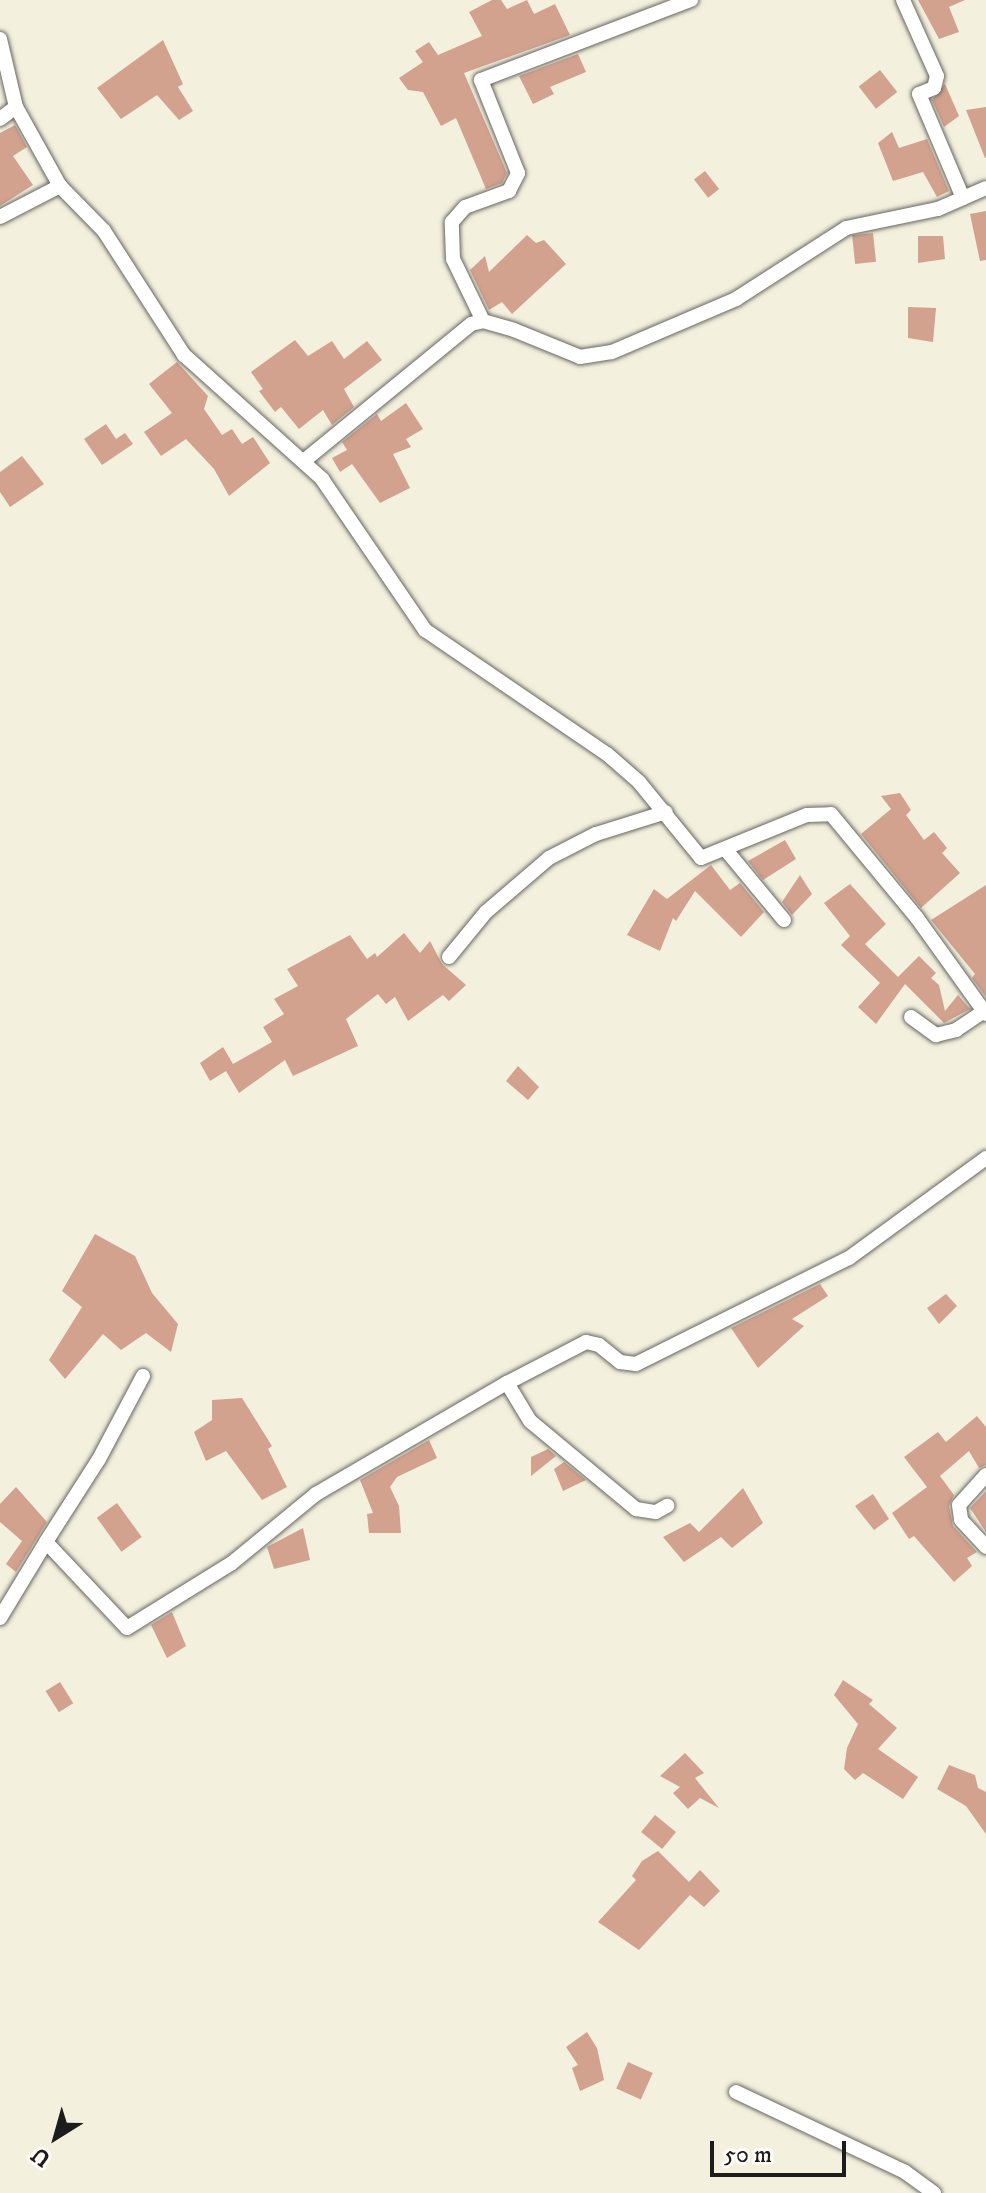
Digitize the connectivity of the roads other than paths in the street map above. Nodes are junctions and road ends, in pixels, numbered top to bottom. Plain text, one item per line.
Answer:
1 (691, 0) edge
2 (903, 0) edge
3 (0, 39) edge
4 (16, 107) junction
5 (0, 119) edge
6 (60, 186) junction
7 (986, 188) edge
8 (963, 198) junction
9 (0, 217) edge
10 (483, 321) junction
11 (305, 460) junction
12 (666, 812) junction
13 (726, 850) junction
14 (784, 920) dead end
15 (449, 957) dead end
16 (985, 1012) edge
17 (911, 1017) dead end
18 (986, 1158) edge
19 (143, 1376) dead end
20 (507, 1383) junction
21 (986, 1475) edge
22 (667, 1506) dead end
23 (46, 1542) junction
24 (986, 1547) edge
25 (0, 1618) edge
26 (736, 2092) dead end
27 (934, 2193) edge

1 - 10 street
2 - 8 street
3 - 4 street
4 - 5 street
4 - 6 street
6 - 9 street
6 - 11 street
7 - 8 street
8 - 10 street
10 - 11 street
11 - 12 street
12 - 13 street
12 - 15 street
13 - 14 street
13 - 16 street
16 - 17 street
18 - 20 street
19 - 23 street
20 - 22 street
20 - 23 street
21 - 24 street
23 - 25 street
26 - 27 street

